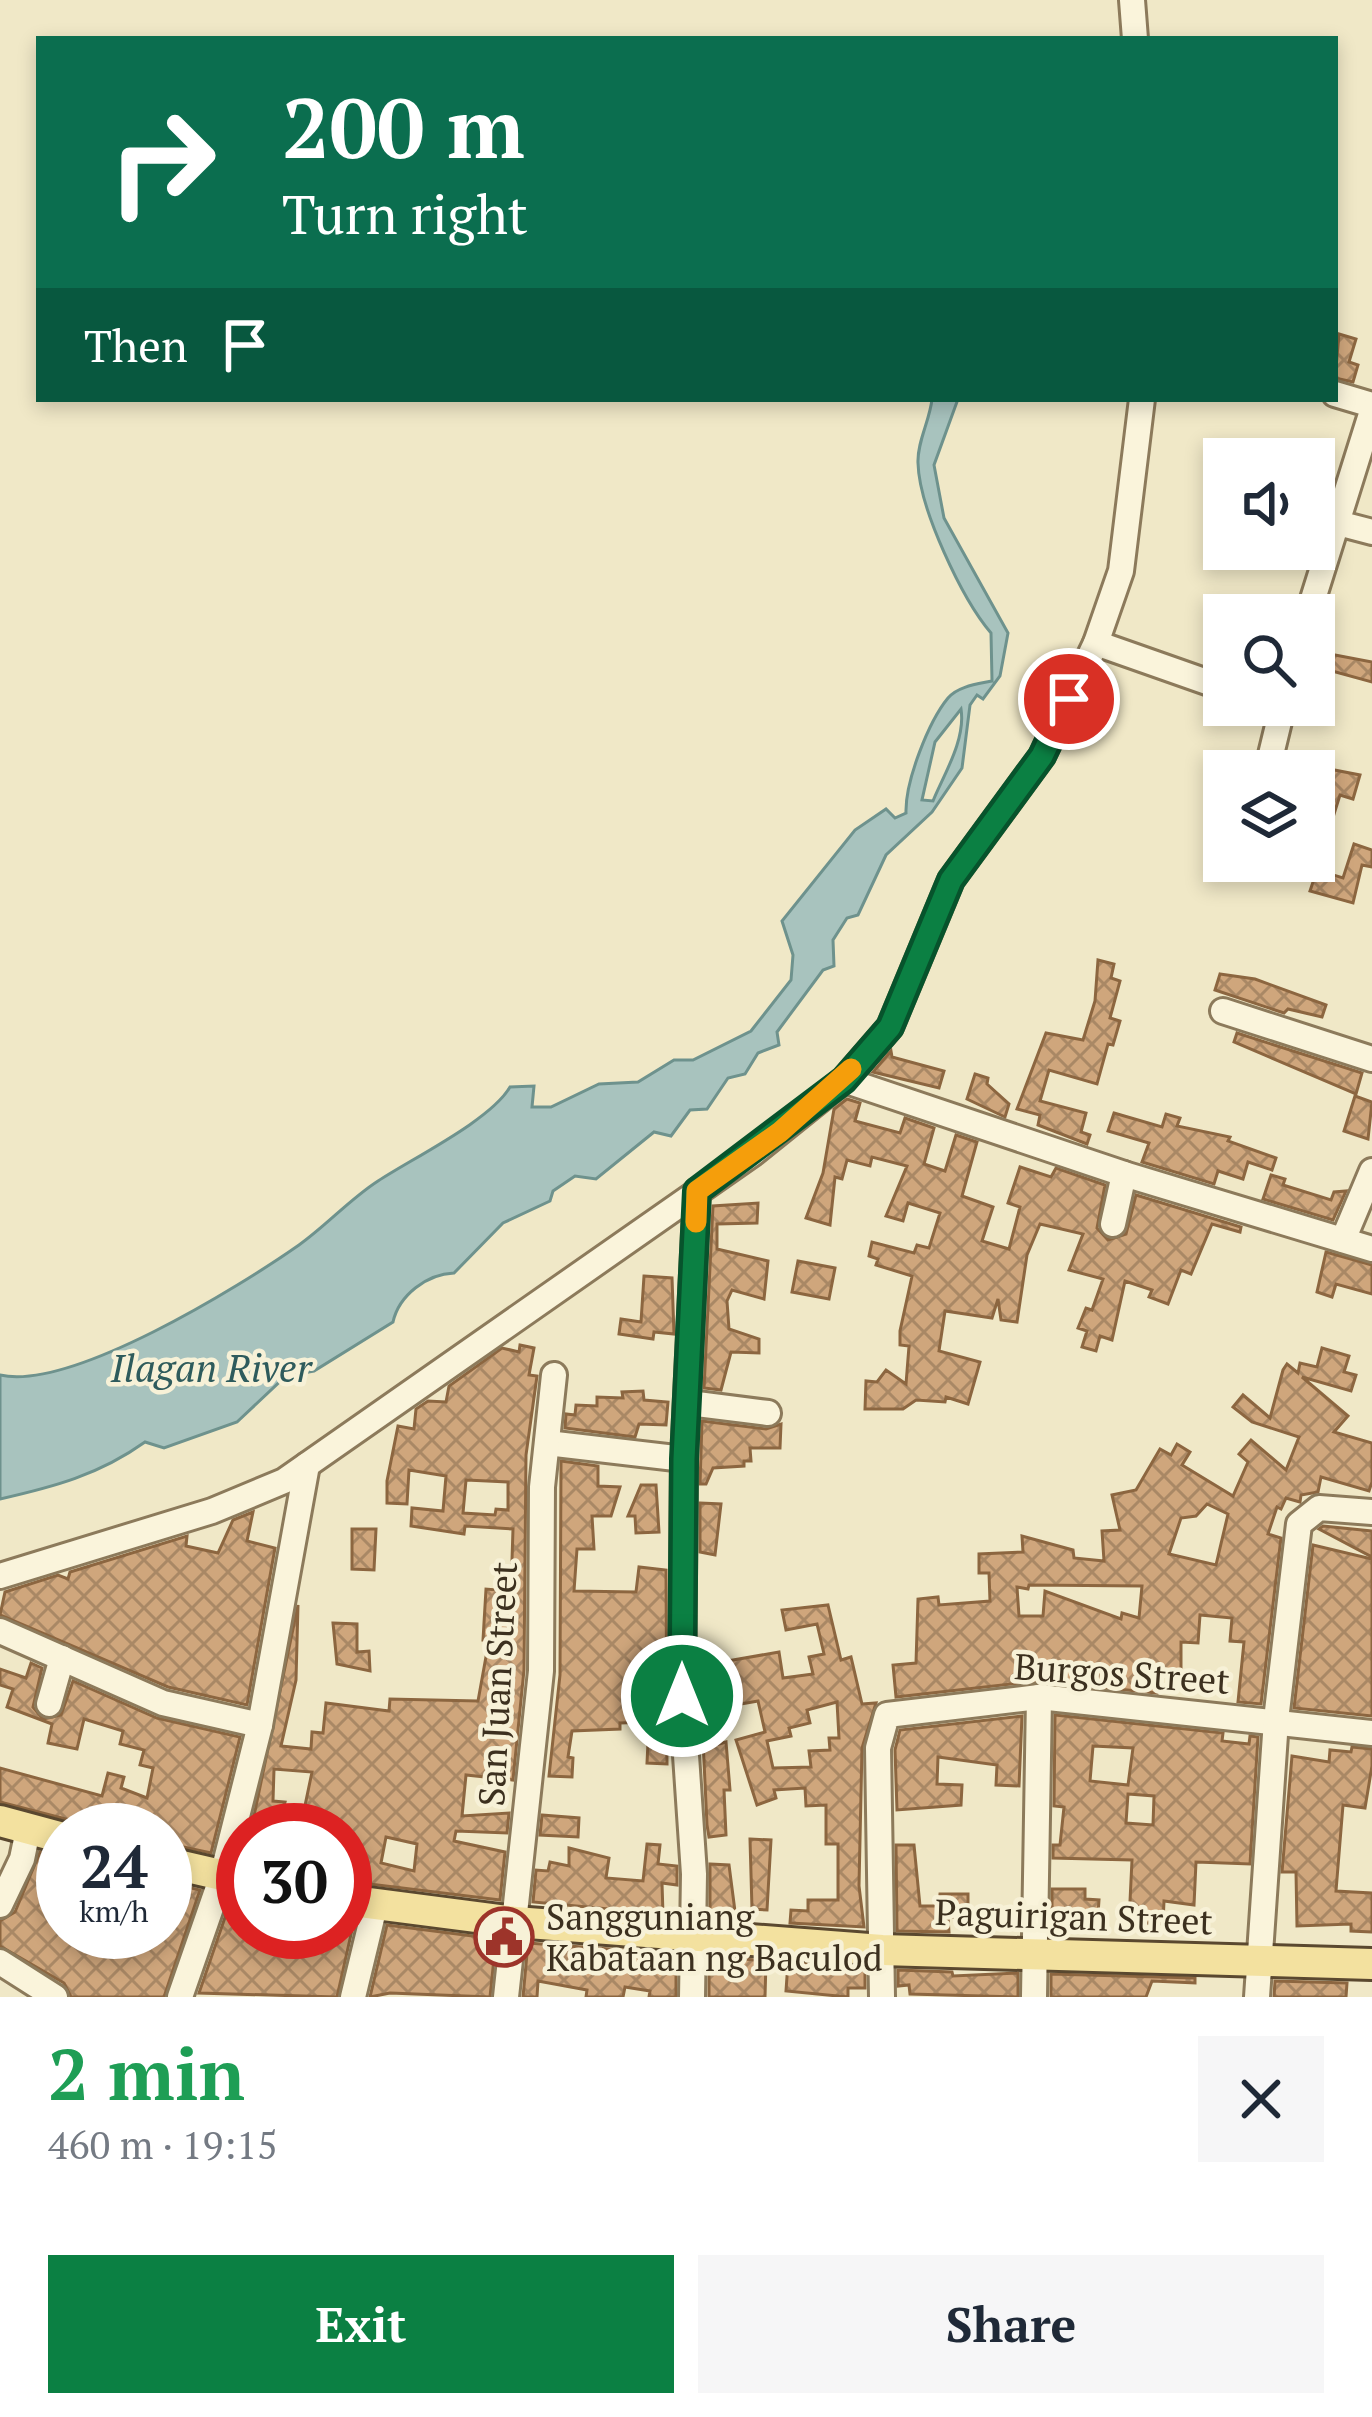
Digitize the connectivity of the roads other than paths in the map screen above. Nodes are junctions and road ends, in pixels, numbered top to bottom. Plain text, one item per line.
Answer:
1 (1132, 0) edge
2 (1136, 36) edge
3 (1338, 395) edge
4 (1142, 402) edge
5 (1372, 408) edge
6 (1335, 519) edge
7 (1335, 522) edge
8 (1372, 532) edge
9 (1096, 643) junction
10 (1203, 681) edge
11 (1223, 1011) dead end
12 (1372, 1059) edge
13 (844, 1080) junction
14 (1372, 1171) edge
15 (1124, 1174) junction
16 (697, 1191) junction
17 (1113, 1224) dead end
18 (1343, 1240) junction
19 (1372, 1249) edge
20 (554, 1376) dead end
21 (688, 1403) junction
22 (768, 1413) dead end
23 (547, 1443) junction
24 (684, 1459) junction
25 (307, 1466) junction
26 (1372, 1512) edge
27 (0, 1576) edge
28 (0, 1631) edge
29 (62, 1658) junction
30 (1040, 1697) junction
31 (49, 1704) dead end
32 (1276, 1720) junction
33 (260, 1725) junction
34 (1372, 1733) edge
35 (246, 1803) edge
36 (14, 1826) edge
37 (372, 1904) edge
38 (0, 1905) edge
39 (216, 1916) edge
40 (515, 1922) junction
41 (694, 1933) junction
42 (882, 1949) junction
43 (1034, 1953) junction
44 (356, 1959) edge
45 (1258, 1960) junction
46 (0, 1962) edge
47 (1372, 1964) edge
48 (55, 1997) edge
49 (180, 1997) edge
50 (353, 1997) edge
51 (506, 1997) edge
52 (692, 1997) edge
53 (882, 1997) edge
54 (1034, 1997) edge
55 (1257, 1997) edge

1 - 2 street
3 - 5 street
4 - 9 street
5 - 6 street
7 - 8 street
9 - 10 street
9 - 13 street
11 - 12 street
13 - 15 street
13 - 16 street
14 - 18 street
15 - 17 street
15 - 18 street
16 - 21 street
16 - 25 street
18 - 19 street
20 - 23 street, San Juan Street
21 - 22 street
21 - 24 street
23 - 24 street
23 - 40 street, San Juan Street
24 - 41 street
25 - 27 street
25 - 33 street
26 - 32 street
28 - 29 street
29 - 31 street
29 - 33 street
30 - 32 street, Burgos Street
30 - 42 street, Burgos Street
30 - 43 street
32 - 34 street, Burgos Street
32 - 45 street
33 - 35 street
36 - 38 street
37 - 40 main road, Paguirigan Street
39 - 49 street
40 - 41 main road, Paguirigan Street
40 - 51 street, San Juan Street
41 - 42 main road, Paguirigan Street
41 - 52 street
42 - 43 main road, Paguirigan Street
42 - 53 street
43 - 45 main road, Paguirigan Street
43 - 54 street
44 - 50 street
45 - 47 main road, Paguirigan Street
45 - 55 street
46 - 48 street

